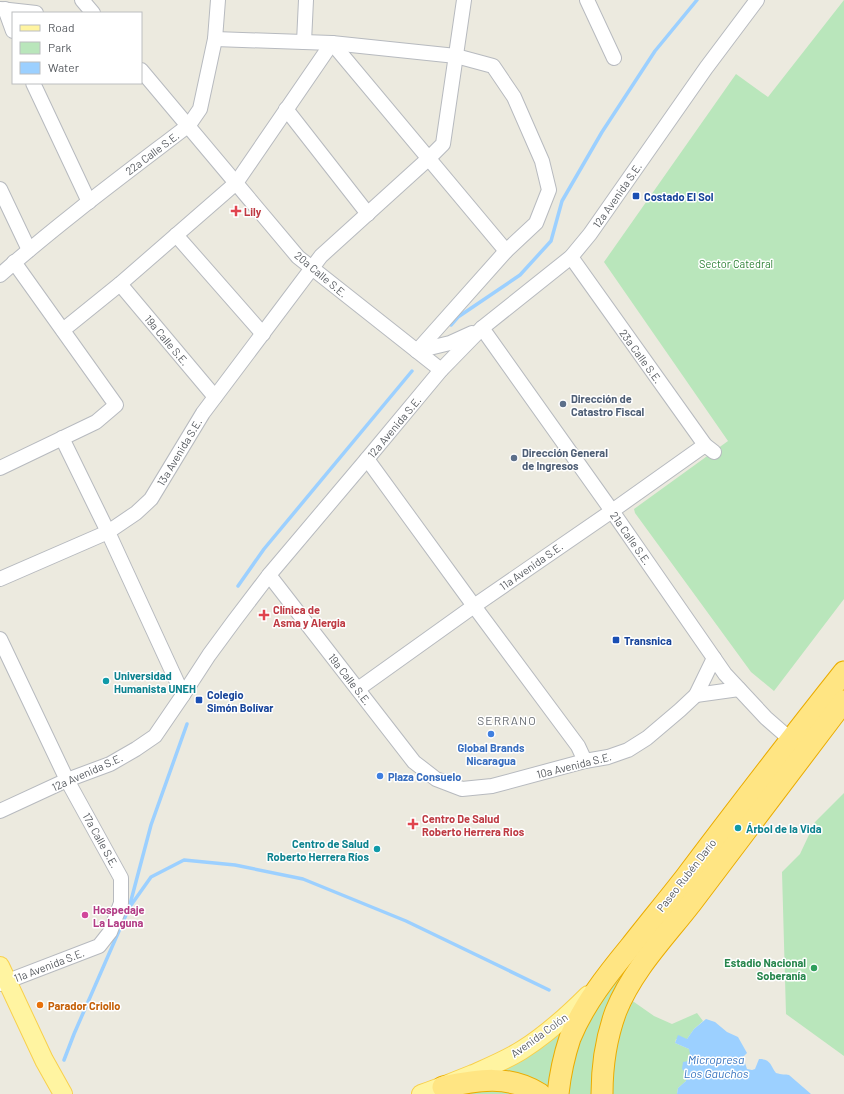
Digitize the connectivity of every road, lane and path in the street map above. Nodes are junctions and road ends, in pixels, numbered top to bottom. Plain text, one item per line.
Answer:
1 (82, 0) edge
2 (218, 0) edge
3 (306, 0) edge
4 (464, 0) edge
5 (586, 0) edge
6 (757, 0) edge
7 (3, 9) edge
8 (28, 12) edge
9 (92, 12) edge
10 (12, 29) edge
11 (215, 39) junction
12 (304, 42) junction
13 (332, 43) junction
14 (456, 56) junction
15 (614, 58) dead end
16 (142, 71) edge
17 (33, 84) edge
18 (286, 109) junction
19 (189, 125) junction
20 (428, 159) junction
21 (236, 183) junction
22 (0, 189) edge
23 (89, 202) junction
24 (368, 214) junction
25 (176, 235) junction
26 (29, 250) junction
27 (506, 251) junction
28 (571, 257) junction
29 (14, 262) junction
30 (313, 268) junction
31 (0, 275) edge
32 (120, 284) junction
33 (482, 328) junction
34 (63, 330) junction
35 (263, 334) junction
36 (422, 355) junction
37 (441, 370) junction
38 (215, 397) junction
39 (62, 438) junction
40 (710, 448) joint
41 (367, 459) junction
42 (0, 468) edge
43 (612, 511) junction
44 (108, 532) junction
45 (269, 575) junction
46 (0, 579) edge
47 (474, 606) junction
48 (0, 639) edge
49 (714, 658) junction
50 (844, 672) edge
51 (844, 685) edge
52 (358, 689) junction
53 (739, 689) junction
54 (183, 695) junction
55 (696, 695) junction
56 (844, 701) edge
57 (790, 739) junction
58 (805, 753) junction
59 (585, 761) junction
60 (436, 779) joint
61 (67, 780) junction
62 (0, 811) edge
63 (727, 822) junction
64 (750, 824) junction
65 (681, 911) junction
66 (658, 913) junction
67 (99, 946) joint
68 (3, 977) edge
69 (602, 980) junction
70 (44, 1060) junction
71 (443, 1087) junction
72 (54, 1094) edge
73 (63, 1094) edge
74 (421, 1094) edge
75 (539, 1094) edge
76 (558, 1094) edge
77 (602, 1094) edge

1 - 9 street
2 - 11 street, 22a Calle S.E.
3 - 12 street
4 - 14 street, 13a Avenida S.E.
5 - 15 street
6 - 28 street, 12a Avenida S.E.
7 - 8 street
7 - 10 street
11 - 12 street
11 - 19 street, 22a Calle S.E.
12 - 13 street
13 - 14 street
13 - 18 street
13 - 20 street
14 - 20 street, 13a Avenida S.E.
14 - 27 street
16 - 19 street, 20a Calle S.E.
17 - 23 street
18 - 21 street
18 - 24 street
19 - 21 street, 20a Calle S.E.
19 - 23 street, 22a Calle S.E.
20 - 24 street, 13a Avenida S.E.
20 - 27 street
21 - 25 street
21 - 30 street, 20a Calle S.E.
22 - 26 street
23 - 26 street, 22a Calle S.E.
24 - 30 street, 13a Avenida S.E.
25 - 32 street
25 - 35 street
26 - 29 street, 22a Calle S.E.
27 - 36 street
28 - 33 street, 12a Avenida S.E.
28 - 40 street, 23a Calle S.E.
29 - 31 street, 22a Calle S.E.
29 - 34 street
30 - 35 street, 13a Avenida S.E.
30 - 36 street, 20a Calle S.E.
32 - 34 street
32 - 38 street, 19a Calle S.E.
33 - 36 street
33 - 37 street, 12a Avenida S.E.
33 - 43 street, 21a Calle S.E.
34 - 39 street
35 - 38 street, 13a Avenida S.E.
36 - 37 street, 20a Calle S.E.
37 - 41 street, 12a Avenida S.E.
38 - 44 street, 13a Avenida S.E.
39 - 42 street
39 - 44 street
40 - 43 street, 11a Avenida S.E.
41 - 45 street, 12a Avenida S.E.
41 - 47 street
43 - 47 street, 11a Avenida S.E.
43 - 49 street, 21a Calle S.E.
44 - 46 street, 13a Avenida S.E.
44 - 54 street
45 - 52 street, 19a Calle S.E.
45 - 54 street, 12a Avenida S.E.
47 - 52 street, 11a Avenida S.E.
47 - 59 street
48 - 61 street, 17a Calle S.E.
49 - 53 street, 21a Calle S.E.
49 - 55 street, 10a Avenida S.E.
50 - 57 highway, Paseo Rubén Darío
51 - 58 highway
52 - 60 street, 19a Calle S.E.
53 - 55 street
53 - 57 street, 21a Calle S.E.
54 - 61 street, 12a Avenida S.E.
55 - 59 street, 10a Avenida S.E.
56 - 58 highway, Paseo Rubén Darío
57 - 58 highway
57 - 63 highway, Paseo Rubén Darío
57 - 64 highway
58 - 64 highway, Paseo Rubén Darío
59 - 60 street, 10a Avenida S.E.
61 - 62 street, 12a Avenida S.E.
61 - 67 street, 17a Calle S.E.
63 - 65 highway
63 - 66 highway, Paseo Rubén Darío
64 - 65 highway, Paseo Rubén Darío
65 - 66 highway
65 - 77 highway, Paseo Rubén Darío
66 - 69 highway, Paseo Rubén Darío
67 - 68 street, 11a Avenida S.E.
68 - 70 main road
69 - 71 main road, Avenida Colón
69 - 76 highway, Paseo Rubén Darío
70 - 72 main road
70 - 73 main road
71 - 74 main road, Avenida Colón
71 - 75 highway

